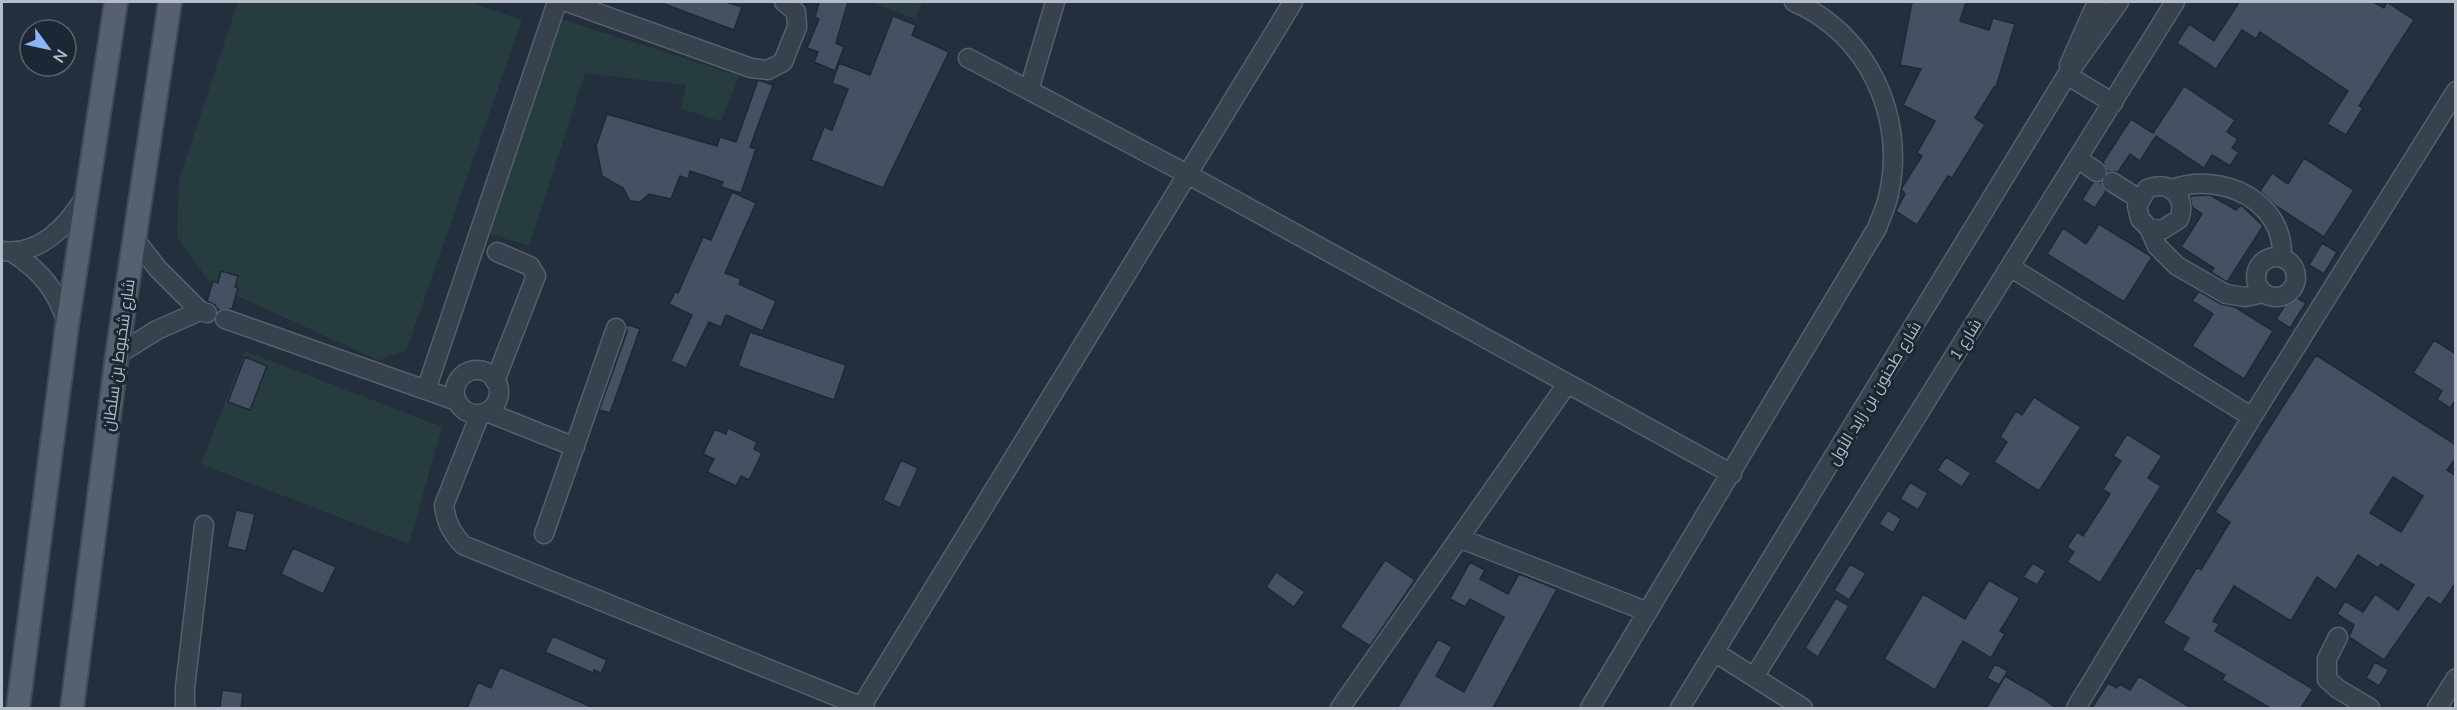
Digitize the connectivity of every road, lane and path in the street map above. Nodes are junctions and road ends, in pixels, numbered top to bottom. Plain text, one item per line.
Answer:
1 (116, 2) edge
2 (170, 2) edge
3 (557, 2) edge
4 (567, 2) edge
5 (784, 2) edge
6 (1056, 2) edge
7 (1293, 2) edge
8 (1794, 2) edge
9 (2097, 2) edge
10 (2119, 2) edge
11 (2175, 2) edge
12 (968, 58) dead end
13 (2067, 75) junction
14 (1029, 90) junction
15 (2456, 91) edge
16 (2113, 103) junction
17 (2078, 159) junction
18 (1187, 174) junction
19 (2172, 189) junction
20 (88, 192) junction
21 (2139, 200) junction
22 (2149, 228) junction
23 (134, 238) junction
24 (7, 252) edge
25 (497, 252) dead end
26 (2282, 258) junction
27 (2010, 267) junction
28 (2264, 293) junction
29 (225, 320) dead end
30 (68, 326) junction
31 (616, 328) dead end
32 (117, 355) junction
33 (495, 381) junction
34 (1567, 384) junction
35 (426, 390) junction
36 (457, 401) junction
37 (483, 413) junction
38 (2252, 417) junction
39 (575, 447) junction
40 (1732, 474) junction
41 (204, 525) dead end
42 (544, 534) dead end
43 (1459, 538) junction
44 (1647, 612) junction
45 (2338, 637) dead end
46 (1716, 652) junction
47 (1754, 677) junction
48 (2456, 678) edge
49 (185, 688) junction
50 (18, 708) edge
51 (72, 708) edge
52 (178, 708) edge
53 (185, 708) edge
54 (863, 708) edge
55 (1341, 708) edge
56 (1590, 708) edge
57 (1680, 708) edge
58 (1803, 708) edge
59 (2076, 708) edge
60 (2370, 708) edge
61 (2437, 708) edge

1 - 20 main road
2 - 23 main road, شارع شخبوط بن سلطان
3 - 35 street
4 - 5 street
6 - 14 street
7 - 18 street
8 - 40 street
9 - 13 street, شارع طحنون بن زايد الأول
10 - 13 street, شارع طحنون بن زايد الأول
11 - 16 street, شارع 1
12 - 14 street
13 - 16 street
13 - 46 street, شارع طحنون بن زايد الأول
14 - 18 street
15 - 38 street
16 - 17 street, شارع 1
17 - 21 street
17 - 27 street, شارع 1
18 - 34 street
18 - 54 street
19 - 21 street
19 - 22 street
19 - 26 street
20 - 24 street
20 - 30 main road
21 - 22 street
22 - 28 street
23 - 32 main road, شارع شخبوط بن سلطان
23 - 32 street
24 - 30 street
25 - 33 street
26 - 28 street
26 - 28 street
27 - 38 street
27 - 47 street, شارع 1
29 - 35 street
30 - 50 main road
31 - 39 street
32 - 51 main road, شارع شخبوط بن سلطان
33 - 36 street
33 - 37 street
34 - 40 street
34 - 43 street
35 - 36 street
36 - 37 street
37 - 39 street
37 - 54 street
38 - 59 street
39 - 42 street
40 - 44 street
41 - 49 street
43 - 44 street
43 - 55 street
44 - 56 street
45 - 60 street
46 - 47 street
46 - 57 street, شارع طحنون بن زايد الأول
47 - 58 street
48 - 61 street
49 - 52 street
49 - 53 street

